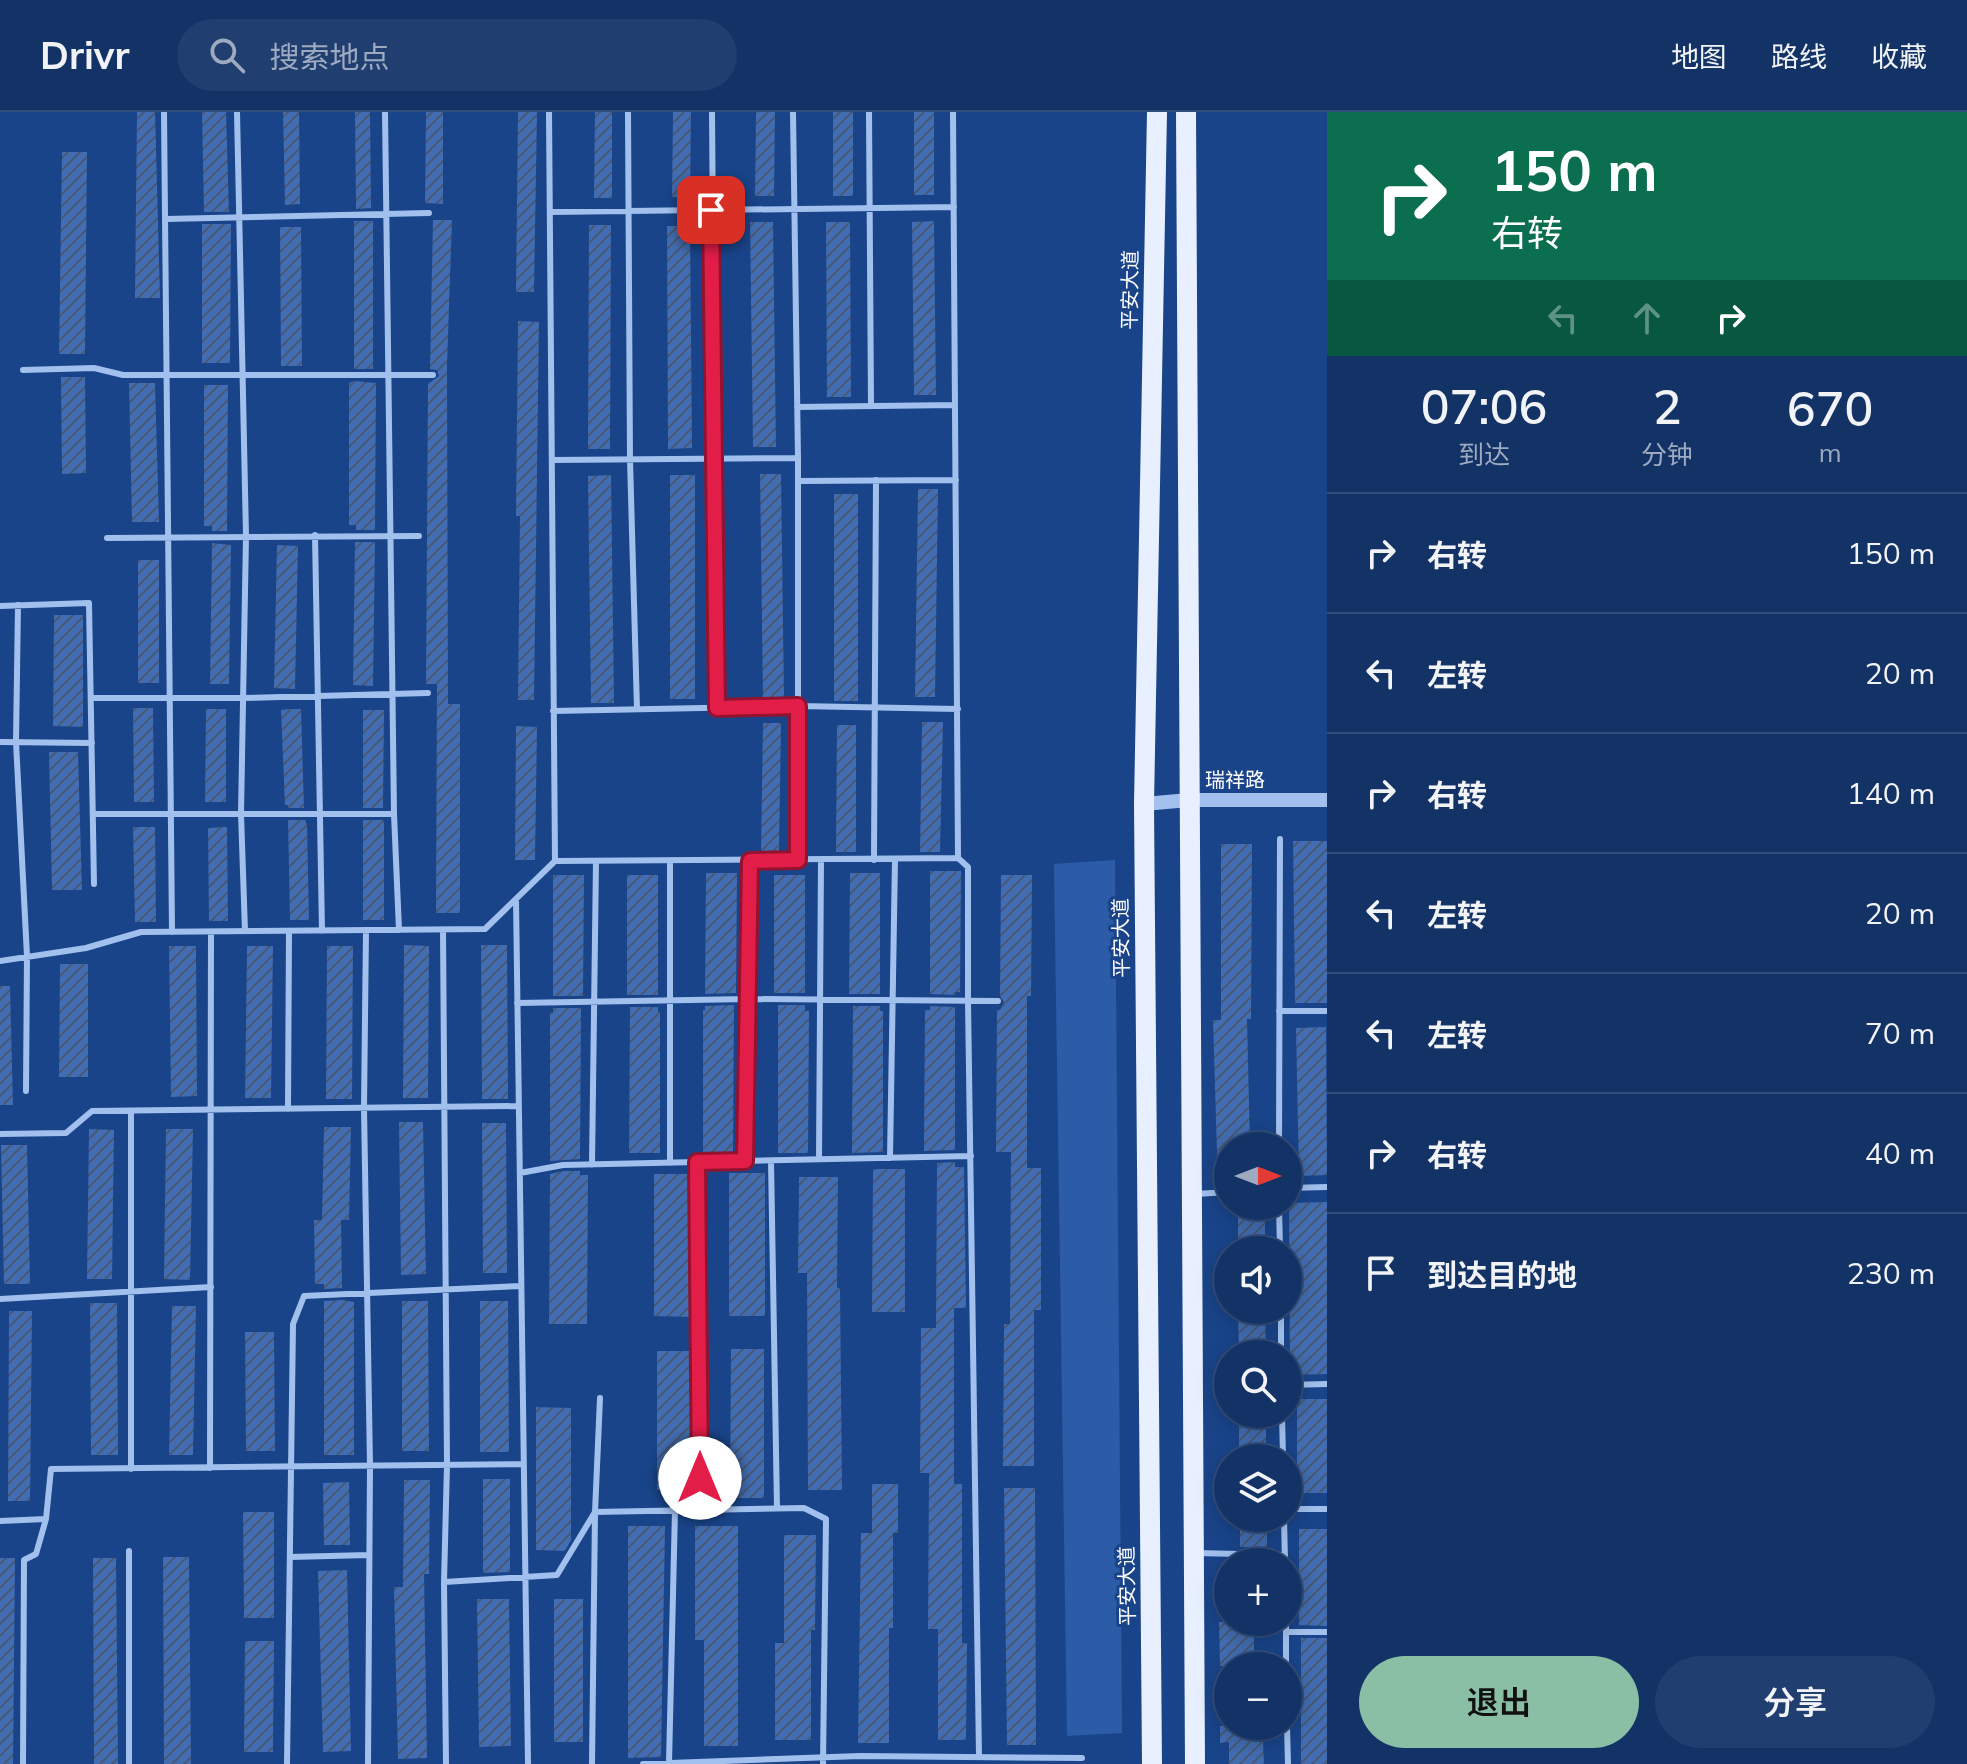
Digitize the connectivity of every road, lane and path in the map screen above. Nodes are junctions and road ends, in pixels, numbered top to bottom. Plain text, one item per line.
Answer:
1 (164, 112) edge
2 (237, 112) edge
3 (385, 112) edge
4 (549, 112) edge
5 (628, 112) edge
6 (712, 112) edge
7 (793, 112) edge
8 (869, 112) edge
9 (953, 112) edge
10 (1157, 112) edge
11 (1186, 112) edge
12 (954, 207) junction
13 (870, 208) junction
14 (795, 209) junction
15 (711, 210) junction
16 (629, 211) junction
17 (550, 212) junction
18 (429, 213) dead end
19 (387, 214) junction
20 (238, 217) junction
21 (166, 219) junction
22 (23, 370) dead end
23 (389, 374) junction
24 (167, 375) junction
25 (241, 375) junction
26 (433, 375) dead end
27 (955, 405) junction
28 (871, 406) junction
29 (797, 407) junction
30 (798, 458) junction
31 (716, 459) junction
32 (552, 460) junction
33 (630, 460) junction
34 (876, 480) junction
35 (956, 480) junction
36 (798, 481) junction
37 (315, 535) junction
38 (391, 535) junction
39 (246, 536) junction
40 (419, 536) dead end
41 (107, 538) dead end
42 (168, 538) junction
43 (18, 605) junction
44 (0, 606) edge
45 (393, 693) junction
46 (428, 693) dead end
47 (317, 695) junction
48 (91, 698) junction
49 (169, 698) junction
50 (243, 698) junction
51 (798, 706) junction
52 (874, 707) junction
53 (717, 708) junction
54 (637, 709) junction
55 (958, 709) junction
56 (553, 711) junction
57 (0, 742) edge
58 (16, 742) junction
59 (92, 743) junction
60 (1189, 800) junction
61 (1327, 800) edge
62 (1144, 804) junction
63 (94, 814) junction
64 (169, 814) junction
65 (241, 814) junction
66 (320, 814) junction
67 (394, 814) junction
68 (1280, 839) dead end
69 (958, 858) junction
70 (895, 859) junction
71 (798, 860) junction
72 (821, 860) junction
73 (874, 860) junction
74 (555, 861) junction
75 (596, 861) junction
76 (670, 861) junction
77 (750, 861) junction
78 (94, 884) dead end
79 (516, 899) junction
80 (366, 930) junction
81 (399, 930) junction
82 (443, 930) junction
83 (245, 931) junction
84 (289, 931) junction
85 (322, 931) junction
86 (172, 932) junction
87 (211, 932) junction
88 (27, 956) junction
89 (0, 961) edge
90 (748, 999) junction
91 (670, 1001) junction
92 (820, 1001) junction
93 (893, 1001) junction
94 (968, 1001) junction
95 (998, 1001) dead end
96 (517, 1003) junction
97 (594, 1003) junction
98 (1279, 1011) junction
99 (1327, 1011) edge
100 (26, 1091) dead end
101 (519, 1106) junction
102 (444, 1107) junction
103 (364, 1108) junction
104 (212, 1109) junction
105 (288, 1109) junction
106 (131, 1111) junction
107 (1279, 1132) edge
108 (0, 1134) edge
109 (971, 1156) junction
110 (890, 1158) junction
111 (819, 1159) junction
112 (745, 1161) junction
113 (771, 1161) junction
114 (697, 1162) junction
115 (670, 1163) junction
116 (592, 1165) junction
117 (520, 1173) junction
118 (1327, 1187) edge
119 (1302, 1188) edge
120 (1214, 1193) edge
121 (1192, 1194) junction
122 (521, 1286) junction
123 (211, 1287) junction
124 (445, 1289) junction
125 (131, 1292) junction
126 (368, 1292) junction
127 (0, 1299) edge
128 (1327, 1384) edge
129 (1302, 1385) edge
130 (600, 1398) dead end
131 (524, 1464) junction
132 (447, 1465) junction
133 (370, 1466) junction
134 (291, 1467) junction
135 (210, 1468) junction
136 (131, 1469) junction
137 (777, 1508) junction
138 (1302, 1509) edge
139 (1327, 1509) edge
140 (675, 1510) junction
141 (700, 1510) junction
142 (595, 1512) junction
143 (46, 1519) junction
144 (0, 1521) edge
145 (129, 1551) dead end
146 (1194, 1553) junction
147 (1214, 1554) edge
148 (369, 1555) junction
149 (290, 1557) junction
150 (525, 1578) junction
151 (444, 1582) junction
152 (1302, 1632) edge
153 (1327, 1632) edge
154 (1287, 1740) edge
155 (979, 1757) junction
156 (1082, 1758) dead end
157 (823, 1760) edge
158 (669, 1763) edge
159 (23, 1764) edge
160 (129, 1764) edge
161 (287, 1764) edge
162 (368, 1764) edge
163 (446, 1764) edge
164 (528, 1764) edge
165 (592, 1764) edge
166 (643, 1764) edge
167 (1152, 1764) edge
168 (1195, 1764) edge
169 (1288, 1764) edge

1 - 21 lane
2 - 20 lane
3 - 19 lane
4 - 17 lane
5 - 16 lane
6 - 15 lane
7 - 14 lane
8 - 13 lane
9 - 12 lane
10 - 62 main road, 平安大道
11 - 60 main road
12 - 13 lane
12 - 27 lane
13 - 14 lane
13 - 28 lane
14 - 15 lane
14 - 29 lane
15 - 16 lane
15 - 31 lane
16 - 17 lane
16 - 33 lane
17 - 32 lane
18 - 19 lane
19 - 20 lane
19 - 23 lane
20 - 21 lane
20 - 25 lane
21 - 24 lane
22 - 24 lane
23 - 25 lane
23 - 26 lane
23 - 38 lane
24 - 25 lane
24 - 42 lane
25 - 39 lane
27 - 28 lane
27 - 35 lane
28 - 29 lane
29 - 30 lane
30 - 31 lane
30 - 36 lane
31 - 33 lane
31 - 53 lane
32 - 33 lane
32 - 56 lane
33 - 54 lane
34 - 35 lane
34 - 36 lane
34 - 52 lane
35 - 55 lane
36 - 51 lane
37 - 38 lane
37 - 39 lane
37 - 47 lane
38 - 40 lane
38 - 45 lane
39 - 42 lane
39 - 50 lane
41 - 42 lane
42 - 49 lane
43 - 44 lane
43 - 48 lane
43 - 58 lane
45 - 46 lane
45 - 47 lane
45 - 67 lane
47 - 50 lane
47 - 66 lane
48 - 49 lane
48 - 59 lane
49 - 50 lane
49 - 64 lane
50 - 65 lane
51 - 52 lane
51 - 53 lane
51 - 71 lane
52 - 55 lane
52 - 73 lane
53 - 54 lane
54 - 56 lane
55 - 69 lane
56 - 74 lane
57 - 58 lane
58 - 59 lane
58 - 88 lane
59 - 63 lane
60 - 61 street, 瑞祥路
60 - 62 street, 瑞祥路
60 - 121 main road
62 - 167 main road, 平安大道
63 - 64 lane
63 - 78 lane
64 - 65 lane
64 - 86 lane
65 - 66 lane
65 - 83 lane
66 - 67 lane
66 - 85 lane
67 - 81 lane
68 - 98 lane
69 - 70 lane
69 - 94 lane
70 - 73 lane
70 - 93 lane
71 - 72 lane
71 - 77 lane
72 - 73 lane
72 - 92 lane
74 - 75 lane
74 - 79 lane
75 - 76 lane
75 - 97 lane
76 - 77 lane
76 - 91 lane
77 - 90 lane
79 - 82 lane
79 - 96 lane
80 - 81 lane
80 - 85 lane
80 - 103 lane
81 - 82 lane
82 - 102 lane
83 - 84 lane
83 - 87 lane
84 - 85 lane
84 - 105 lane
86 - 87 lane
86 - 88 lane
87 - 104 lane
88 - 89 lane
88 - 100 lane
90 - 91 lane
90 - 92 lane
90 - 112 lane
91 - 97 lane
91 - 115 lane
92 - 93 lane
92 - 111 lane
93 - 94 lane
93 - 110 lane
94 - 95 lane
94 - 109 lane
96 - 97 lane
96 - 101 lane
97 - 116 lane
98 - 99 lane
98 - 107 lane
101 - 102 lane
101 - 117 lane
102 - 103 lane
102 - 124 lane
103 - 105 lane
103 - 126 lane
104 - 105 lane
104 - 106 lane
104 - 123 lane
106 - 108 lane
106 - 125 lane
109 - 110 lane
109 - 155 lane
110 - 111 lane
111 - 113 lane
112 - 113 lane
112 - 114 lane
113 - 137 lane
114 - 115 lane
114 - 141 lane
115 - 116 lane
116 - 117 lane
117 - 122 lane
118 - 119 lane
120 - 121 lane
121 - 146 main road
122 - 124 lane
122 - 131 lane
123 - 125 lane
123 - 135 lane
124 - 126 lane
124 - 132 lane
125 - 127 lane
125 - 136 lane
126 - 133 lane
126 - 134 lane
128 - 129 lane
130 - 142 lane
131 - 132 lane
131 - 150 lane
132 - 133 lane
132 - 151 lane
133 - 134 lane
133 - 148 lane
134 - 135 lane
134 - 149 lane
135 - 136 lane
136 - 143 lane
137 - 141 lane
137 - 157 lane
138 - 139 lane
140 - 141 lane
140 - 142 lane
140 - 158 lane
142 - 150 lane
142 - 165 lane
143 - 144 lane
143 - 159 lane
145 - 160 lane
146 - 147 lane
146 - 168 main road
148 - 149 lane
148 - 162 lane
149 - 161 lane
150 - 151 lane
150 - 164 lane
151 - 163 lane
152 - 153 lane
154 - 169 lane
155 - 156 lane
155 - 157 lane
157 - 158 lane
158 - 166 lane

